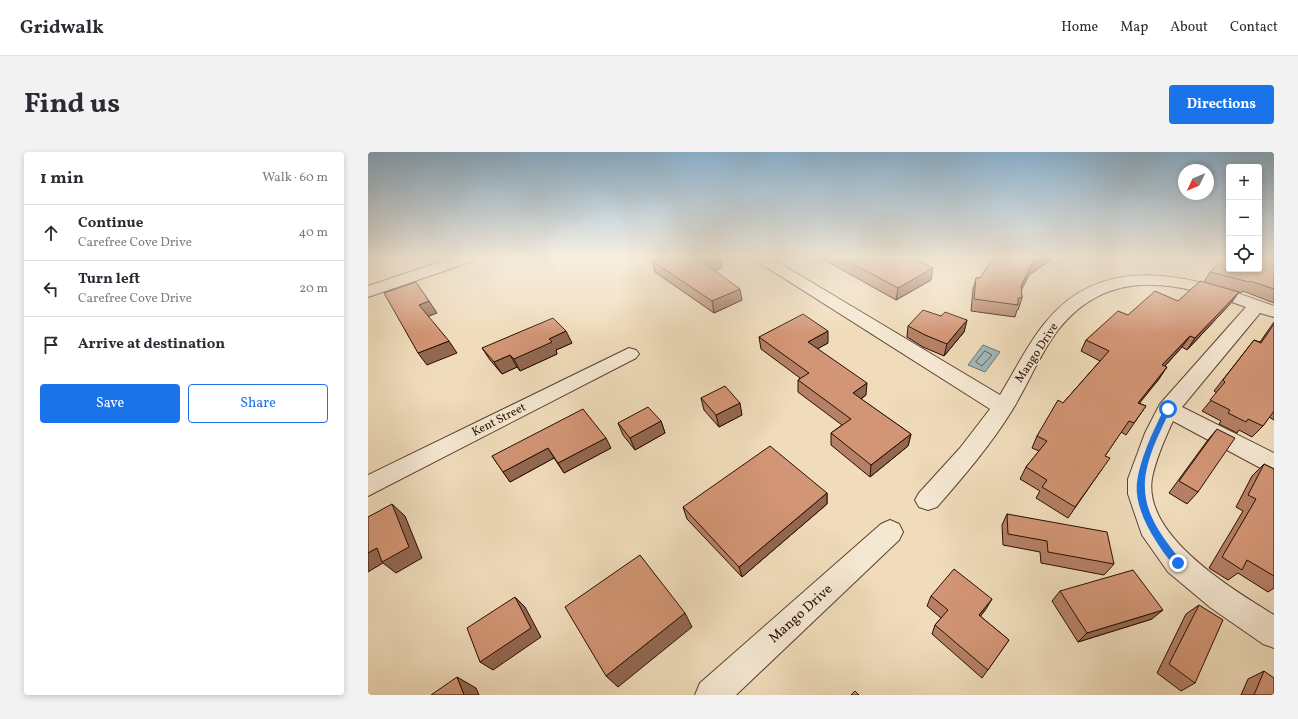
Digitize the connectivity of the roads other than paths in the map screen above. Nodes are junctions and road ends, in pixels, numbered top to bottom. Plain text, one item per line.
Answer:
1 (393, 283) edge
2 (800, 283) edge
3 (1118, 283) edge
4 (1186, 283) edge
5 (368, 292) edge
6 (1265, 309) edge
7 (629, 354) dead end
8 (1003, 407) junction
9 (1168, 409) junction
10 (1274, 464) edge
11 (368, 486) edge
12 (928, 500) dead end
13 (890, 532) dead end
14 (1274, 633) edge
15 (712, 695) edge

1 - 5 street
2 - 8 street
3 - 8 street, Mango Drive
4 - 6 street, Mango Drive
6 - 9 street
7 - 11 street, Kent Street
8 - 12 street, Mango Drive
9 - 10 street
9 - 14 street
13 - 15 street, Mango Drive

